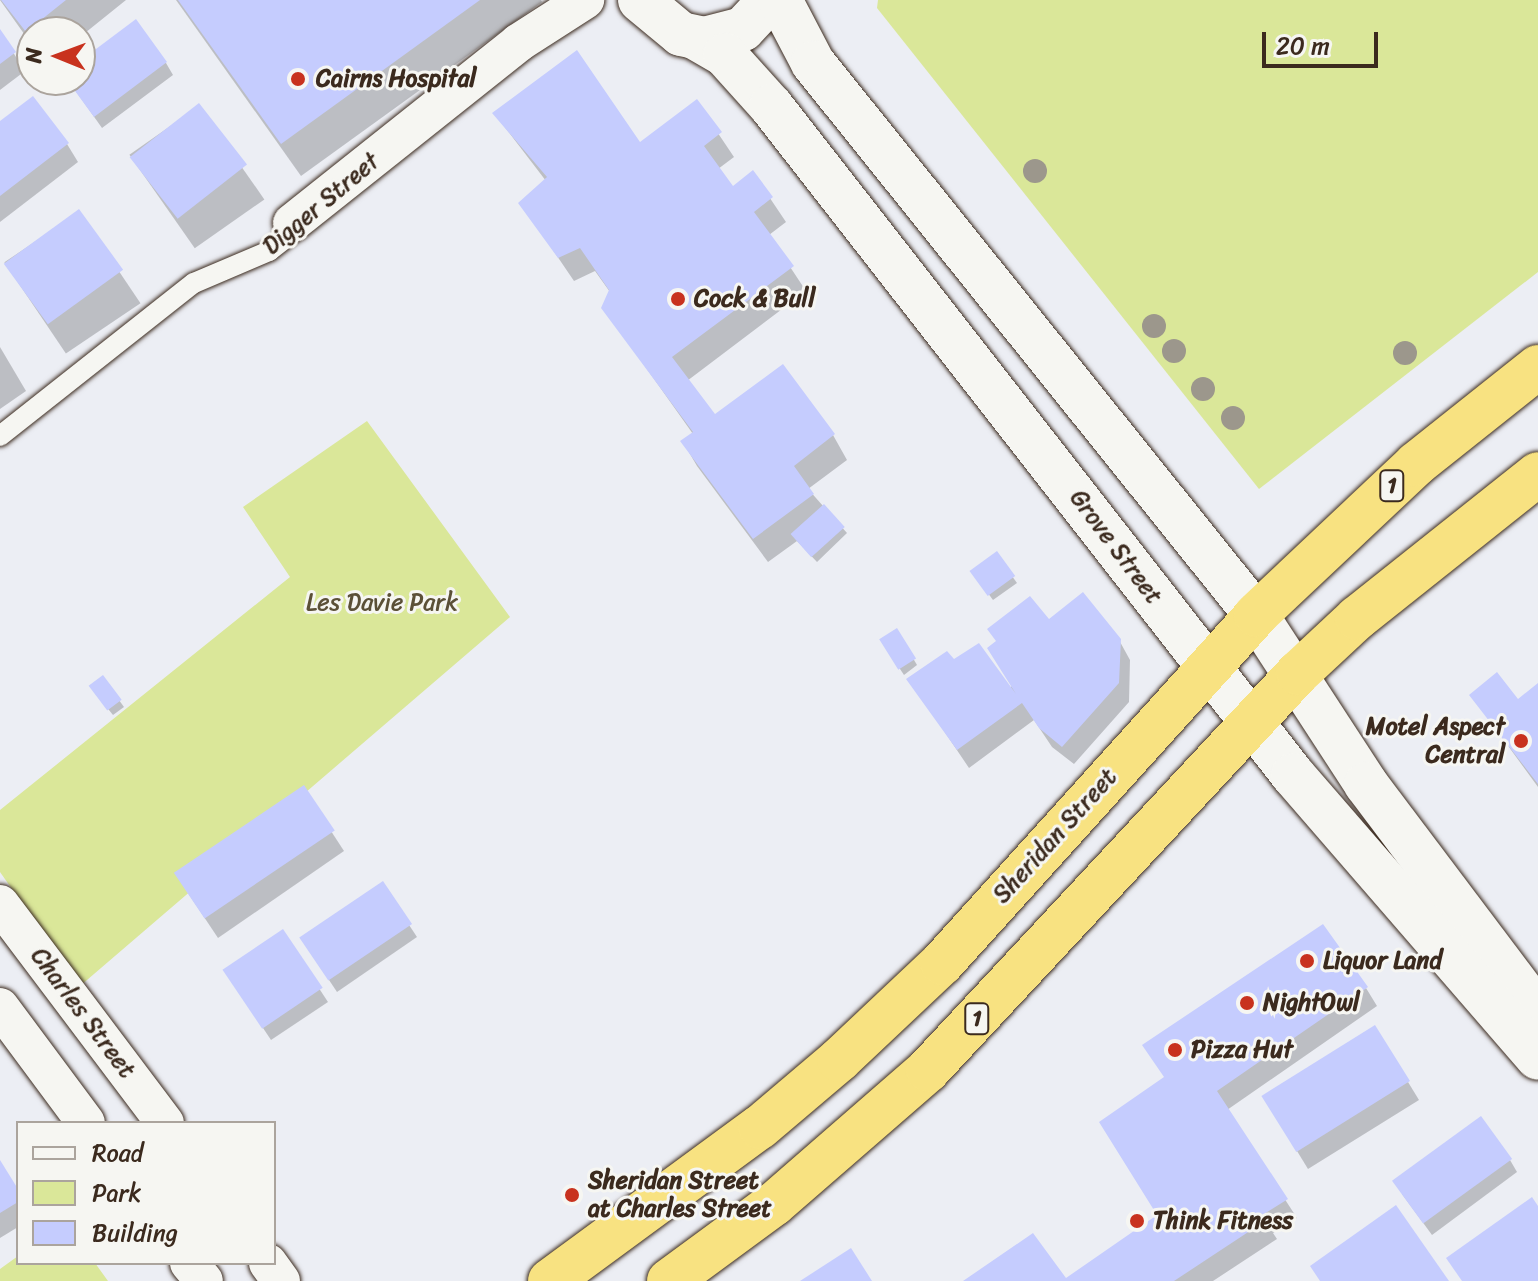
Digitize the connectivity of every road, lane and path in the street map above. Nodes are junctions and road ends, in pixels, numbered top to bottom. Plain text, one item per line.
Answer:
1 (545, 0) edge
2 (585, 0) edge
3 (770, 0) edge
4 (780, 0) edge
5 (640, 1) edge
6 (696, 38) junction
7 (480, 73) junction
8 (292, 223) joint
9 (1538, 367) edge
10 (0, 436) edge
11 (1538, 474) edge
12 (1256, 615) junction
13 (1206, 667) junction
14 (1298, 673) junction
15 (1254, 725) junction
16 (0, 904) edge
17 (0, 1007) edge
18 (1538, 1012) edge
19 (1538, 1058) edge
20 (85, 1121) edge
21 (163, 1121) edge
22 (191, 1265) edge
23 (204, 1281) edge
24 (550, 1281) edge
25 (669, 1281) edge

1 - 7 street, Digger Street
2 - 7 street, Digger Street
3 - 6 street
4 - 12 street
5 - 6 street, Grove Street
6 - 13 street, Grove Street
7 - 8 street, Digger Street
8 - 10 lane, Digger Street
9 - 12 highway, Sheridan Street / 1
11 - 14 highway, 1
12 - 13 highway, Sheridan Street / 1
12 - 14 street
13 - 15 street, Grove Street
13 - 24 highway, Sheridan Street / 1
14 - 15 highway, 1
14 - 18 street
15 - 19 street, Grove Street
15 - 25 highway, 1
16 - 21 street, Charles Street
17 - 20 street
22 - 23 street

